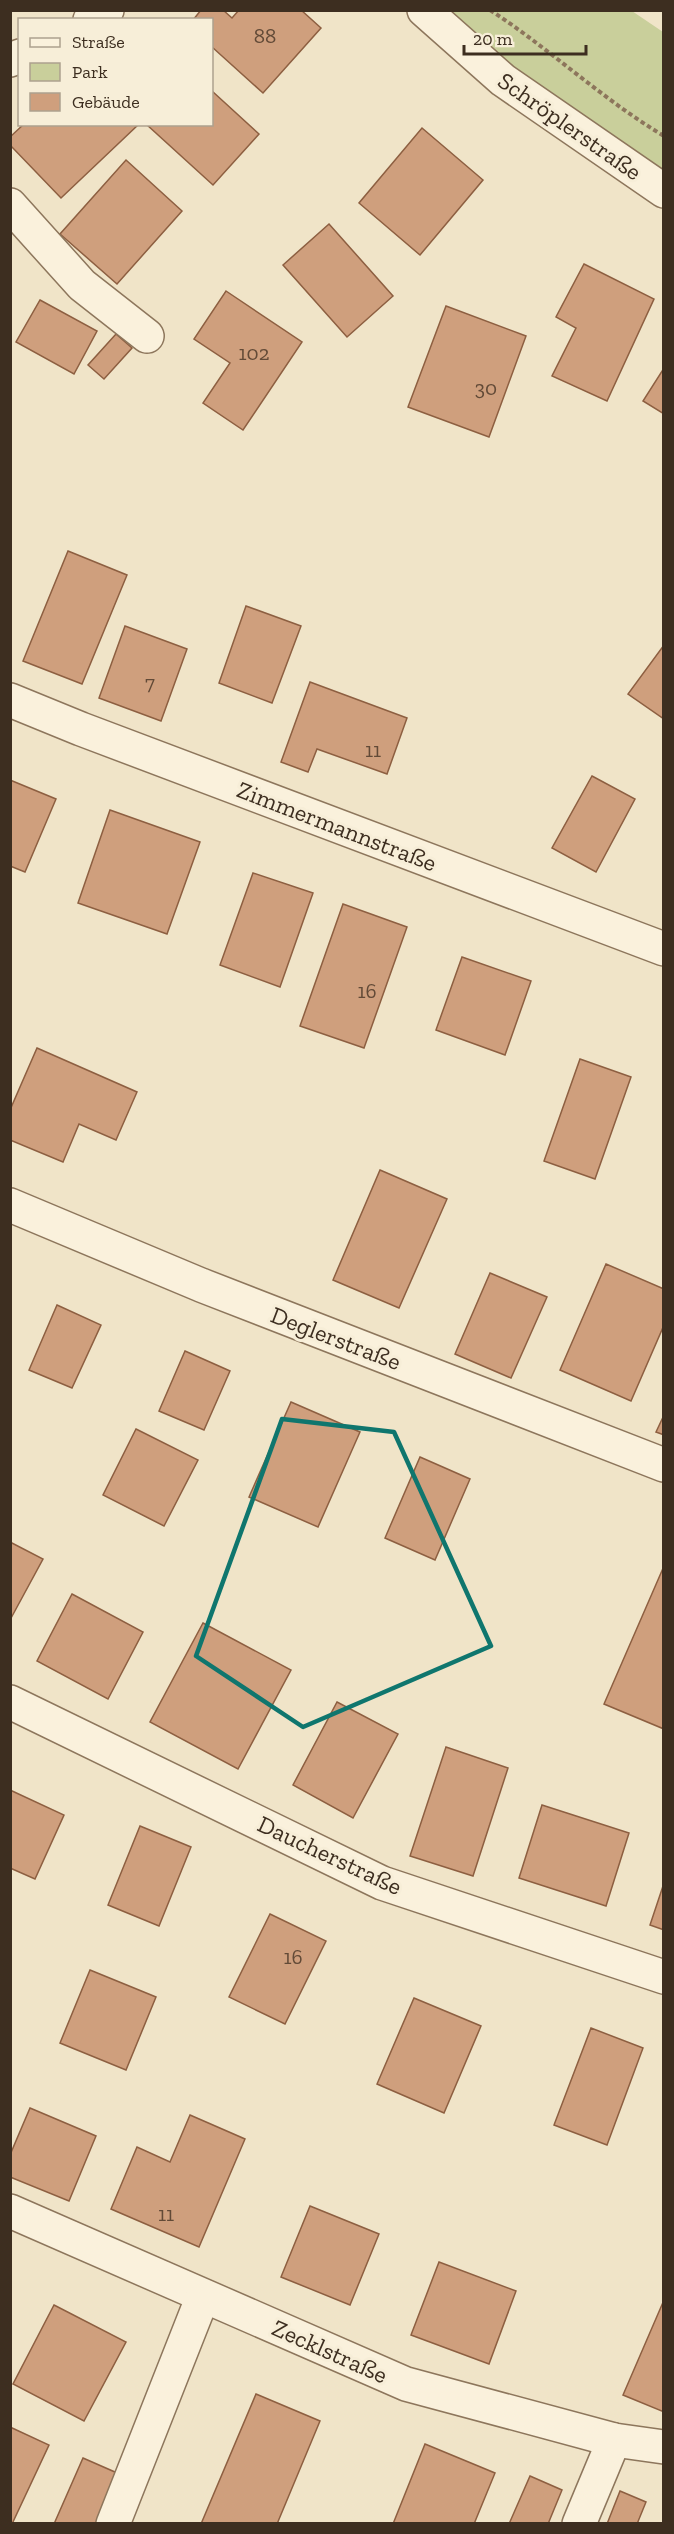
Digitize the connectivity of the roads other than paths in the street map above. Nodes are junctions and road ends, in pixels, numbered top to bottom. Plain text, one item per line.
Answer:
1 (107, 10) edge
2 (424, 10) edge
3 (93, 18) edge
4 (663, 191) edge
5 (10, 205) edge
6 (147, 336) dead end
7 (10, 700) edge
8 (663, 949) edge
9 (10, 1205) edge
10 (663, 1465) edge
11 (10, 1702) edge
12 (663, 1977) edge
13 (10, 2211) edge
14 (203, 2296) junction
15 (614, 2440) junction
16 (663, 2447) edge
17 (114, 2523) edge
18 (579, 2523) edge

1 - 3 street
2 - 4 street, Schröplerstraße
5 - 6 street
7 - 8 street, Zimmermannstraße
9 - 10 street, Deglerstraße
11 - 12 street, Daucherstraße
13 - 14 street, Zecklstraße
14 - 15 street, Zecklstraße
14 - 17 street
15 - 16 street, Zecklstraße
15 - 18 street

